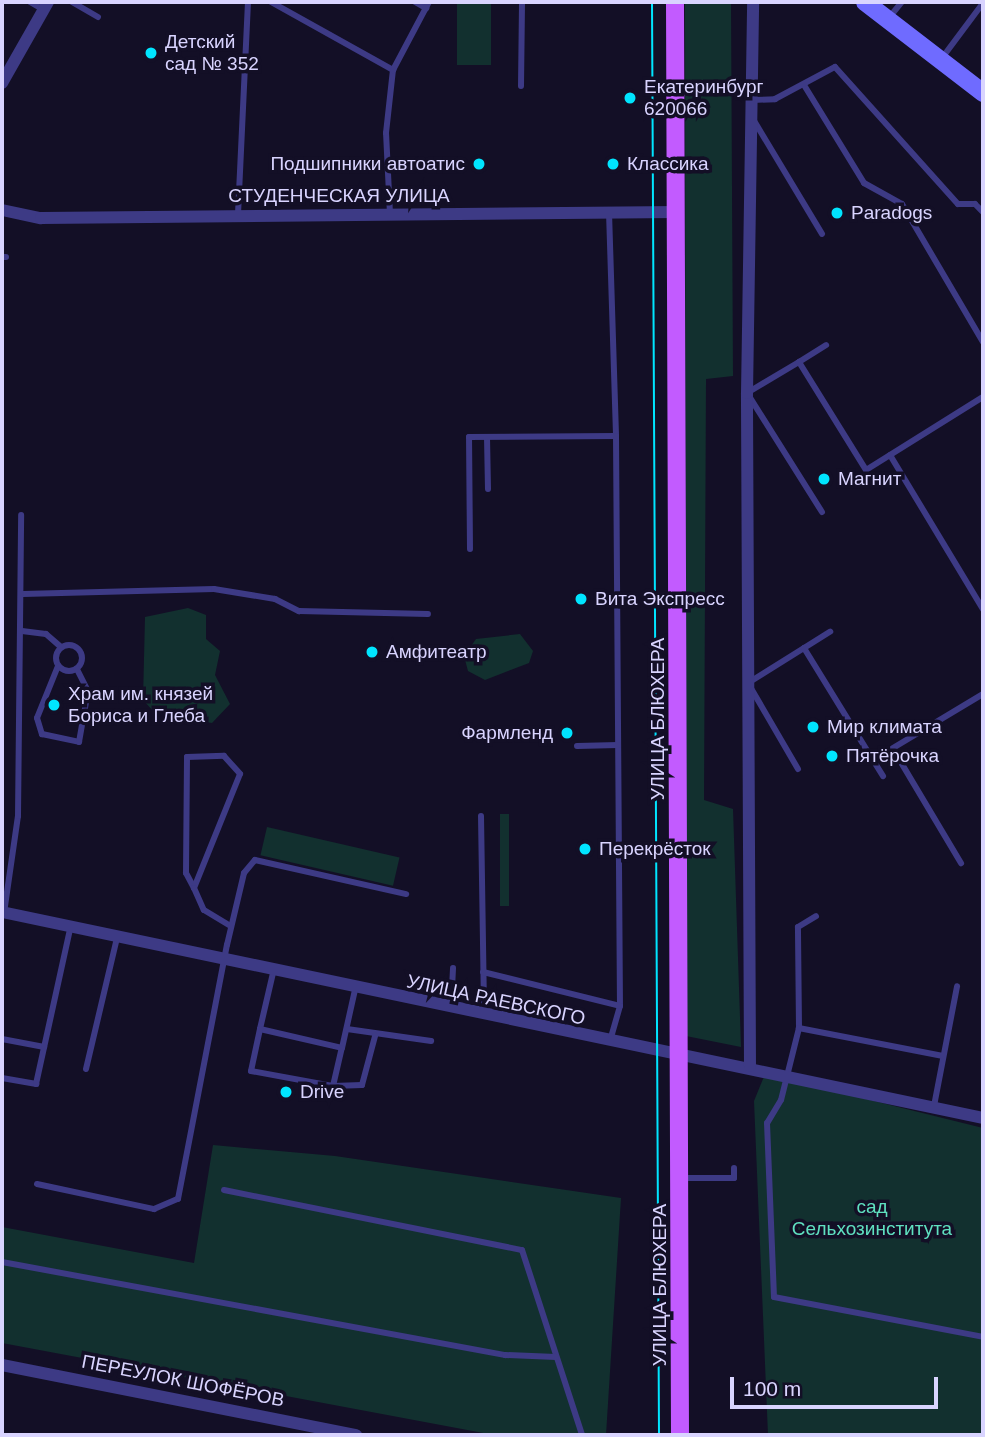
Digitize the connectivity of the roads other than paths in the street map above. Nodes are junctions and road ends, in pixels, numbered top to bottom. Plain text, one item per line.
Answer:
1 (30, 2) edge
2 (72, 2) edge
3 (248, 2) edge
4 (271, 2) edge
5 (415, 2) edge
6 (522, 2) edge
7 (675, 2) edge
8 (753, 2) edge
9 (865, 2) edge
10 (902, 2) edge
11 (983, 3) edge
12 (427, 5) edge
13 (46, 6) edge
14 (98, 17) dead end
15 (888, 20) junction
16 (940, 60) junction
17 (393, 70) junction
18 (2, 83) edge
19 (804, 85) junction
20 (521, 86) dead end
21 (983, 93) edge
22 (751, 100) junction
23 (751, 115) junction
24 (2, 210) edge
25 (610, 212) junction
26 (677, 212) junction
27 (983, 212) edge
28 (238, 214) junction
29 (390, 216) junction
30 (822, 234) dead end
31 (983, 342) edge
32 (826, 345) dead end
33 (799, 362) junction
34 (747, 393) junction
35 (983, 397) edge
36 (616, 436) junction
37 (487, 437) junction
38 (890, 455) junction
39 (488, 489) dead end
40 (822, 512) dead end
41 (21, 515) dead end
42 (470, 549) dead end
43 (23, 594) junction
44 (983, 609) edge
45 (428, 614) dead end
46 (22, 631) junction
47 (830, 632) dead end
48 (61, 647) junction
49 (804, 648) junction
50 (58, 666) junction
51 (77, 669) junction
52 (748, 683) junction
53 (983, 694) edge
54 (618, 745) junction
55 (577, 746) dead end
56 (893, 748) junction
57 (873, 760) junction
58 (798, 769) dead end
59 (883, 776) dead end
60 (481, 816) dead end
61 (961, 863) dead end
62 (194, 888) junction
63 (406, 894) dead end
64 (3, 912) edge
65 (816, 916) dead end
66 (231, 926) junction
67 (70, 930) junction
68 (117, 938) junction
69 (223, 961) junction
70 (453, 968) dead end
71 (522, 971) dead end
72 (483, 972) junction
73 (273, 973) junction
74 (522, 982) junction
75 (957, 986) dead end
76 (355, 990) junction
77 (620, 1006) junction
78 (451, 1010) junction
79 (484, 1017) junction
80 (799, 1028) junction
81 (260, 1029) junction
82 (347, 1029) junction
83 (375, 1036) junction
84 (2, 1039) edge
85 (431, 1041) dead end
86 (609, 1043) junction
87 (44, 1047) junction
88 (342, 1048) junction
89 (680, 1052) junction
90 (943, 1056) junction
91 (750, 1066) junction
92 (86, 1069) dead end
93 (789, 1074) junction
94 (2, 1078) edge
95 (333, 1086) junction
96 (934, 1106) junction
97 (983, 1118) edge
98 (734, 1168) dead end
99 (682, 1178) junction
100 (37, 1184) dead end
101 (224, 1190) dead end
102 (2, 1262) edge
103 (983, 1337) edge
104 (556, 1357) junction
105 (2, 1365) edge
106 (356, 1435) edge
107 (582, 1435) edge
108 (680, 1435) edge

1 - 13 lane
2 - 14 lane
3 - 28 lane
4 - 17 lane
5 - 12 lane
6 - 20 lane
7 - 26 main road, УЛИЦА БЛЮХЕРА
8 - 22 street
9 - 15 main road
10 - 15 lane
11 - 16 lane
12 - 17 lane
13 - 18 street
15 - 16 main road
16 - 21 main road
17 - 29 lane
19 - 22 lane
19 - 27 lane
19 - 31 lane
22 - 23 street
23 - 30 lane
23 - 34 street
24 - 28 street, СТУДЕНЧЕСКАЯ УЛИЦА
25 - 26 street, СТУДЕНЧЕСКАЯ УЛИЦА
25 - 29 street, СТУДЕНЧЕСКАЯ УЛИЦА
25 - 36 lane
26 - 89 main road, УЛИЦА БЛЮХЕРА
28 - 29 street, СТУДЕНЧЕСКАЯ УЛИЦА
32 - 33 lane
33 - 34 lane
33 - 38 lane
34 - 40 lane
34 - 52 street
35 - 38 lane
36 - 37 lane
36 - 54 lane
37 - 39 lane
37 - 42 lane
38 - 44 lane
41 - 43 lane
43 - 45 lane
43 - 46 lane
46 - 48 lane
46 - 64 lane
47 - 49 lane
48 - 50 lane
48 - 51 lane
49 - 52 lane
49 - 57 lane
50 - 51 lane
50 - 51 lane
52 - 58 lane
52 - 91 street
53 - 56 lane
54 - 55 lane
54 - 77 lane
56 - 57 lane
56 - 61 lane
57 - 59 lane
60 - 72 lane
62 - 62 lane
62 - 66 lane
63 - 66 lane
64 - 67 street, УЛИЦА РАЕВСКОГО
65 - 80 lane
66 - 69 lane
67 - 68 street, УЛИЦА РАЕВСКОГО
67 - 87 lane
68 - 69 street, УЛИЦА РАЕВСКОГО
68 - 92 lane
69 - 73 street, УЛИЦА РАЕВСКОГО
69 - 100 lane
70 - 78 lane
71 - 74 lane
72 - 74 lane
72 - 79 lane
73 - 76 street, УЛИЦА РАЕВСКОГО
73 - 81 lane
74 - 77 lane
75 - 90 lane
76 - 78 street, УЛИЦА РАЕВСКОГО
76 - 82 lane
77 - 86 lane
78 - 79 street, УЛИЦА РАЕВСКОГО
79 - 86 street, УЛИЦА РАЕВСКОГО
80 - 90 lane
80 - 93 lane
81 - 88 lane
81 - 95 lane
82 - 83 lane
82 - 88 lane
83 - 85 lane
83 - 95 lane
84 - 87 lane
86 - 89 street, УЛИЦА РАЕВСКОГО
87 - 94 lane
88 - 95 lane
89 - 91 street, УЛИЦА РАЕВСКОГО
89 - 99 main road, УЛИЦА БЛЮХЕРА
90 - 96 lane
91 - 93 street, УЛИЦА РАЕВСКОГО
93 - 96 street, УЛИЦА РАЕВСКОГО
93 - 103 lane
96 - 97 street, УЛИЦА РАЕВСКОГО
98 - 99 lane
99 - 108 main road, УЛИЦА БЛЮХЕРА
101 - 104 lane
102 - 104 lane
104 - 107 lane
105 - 106 street, ПЕРЕУЛОК ШОФЁРОВ

